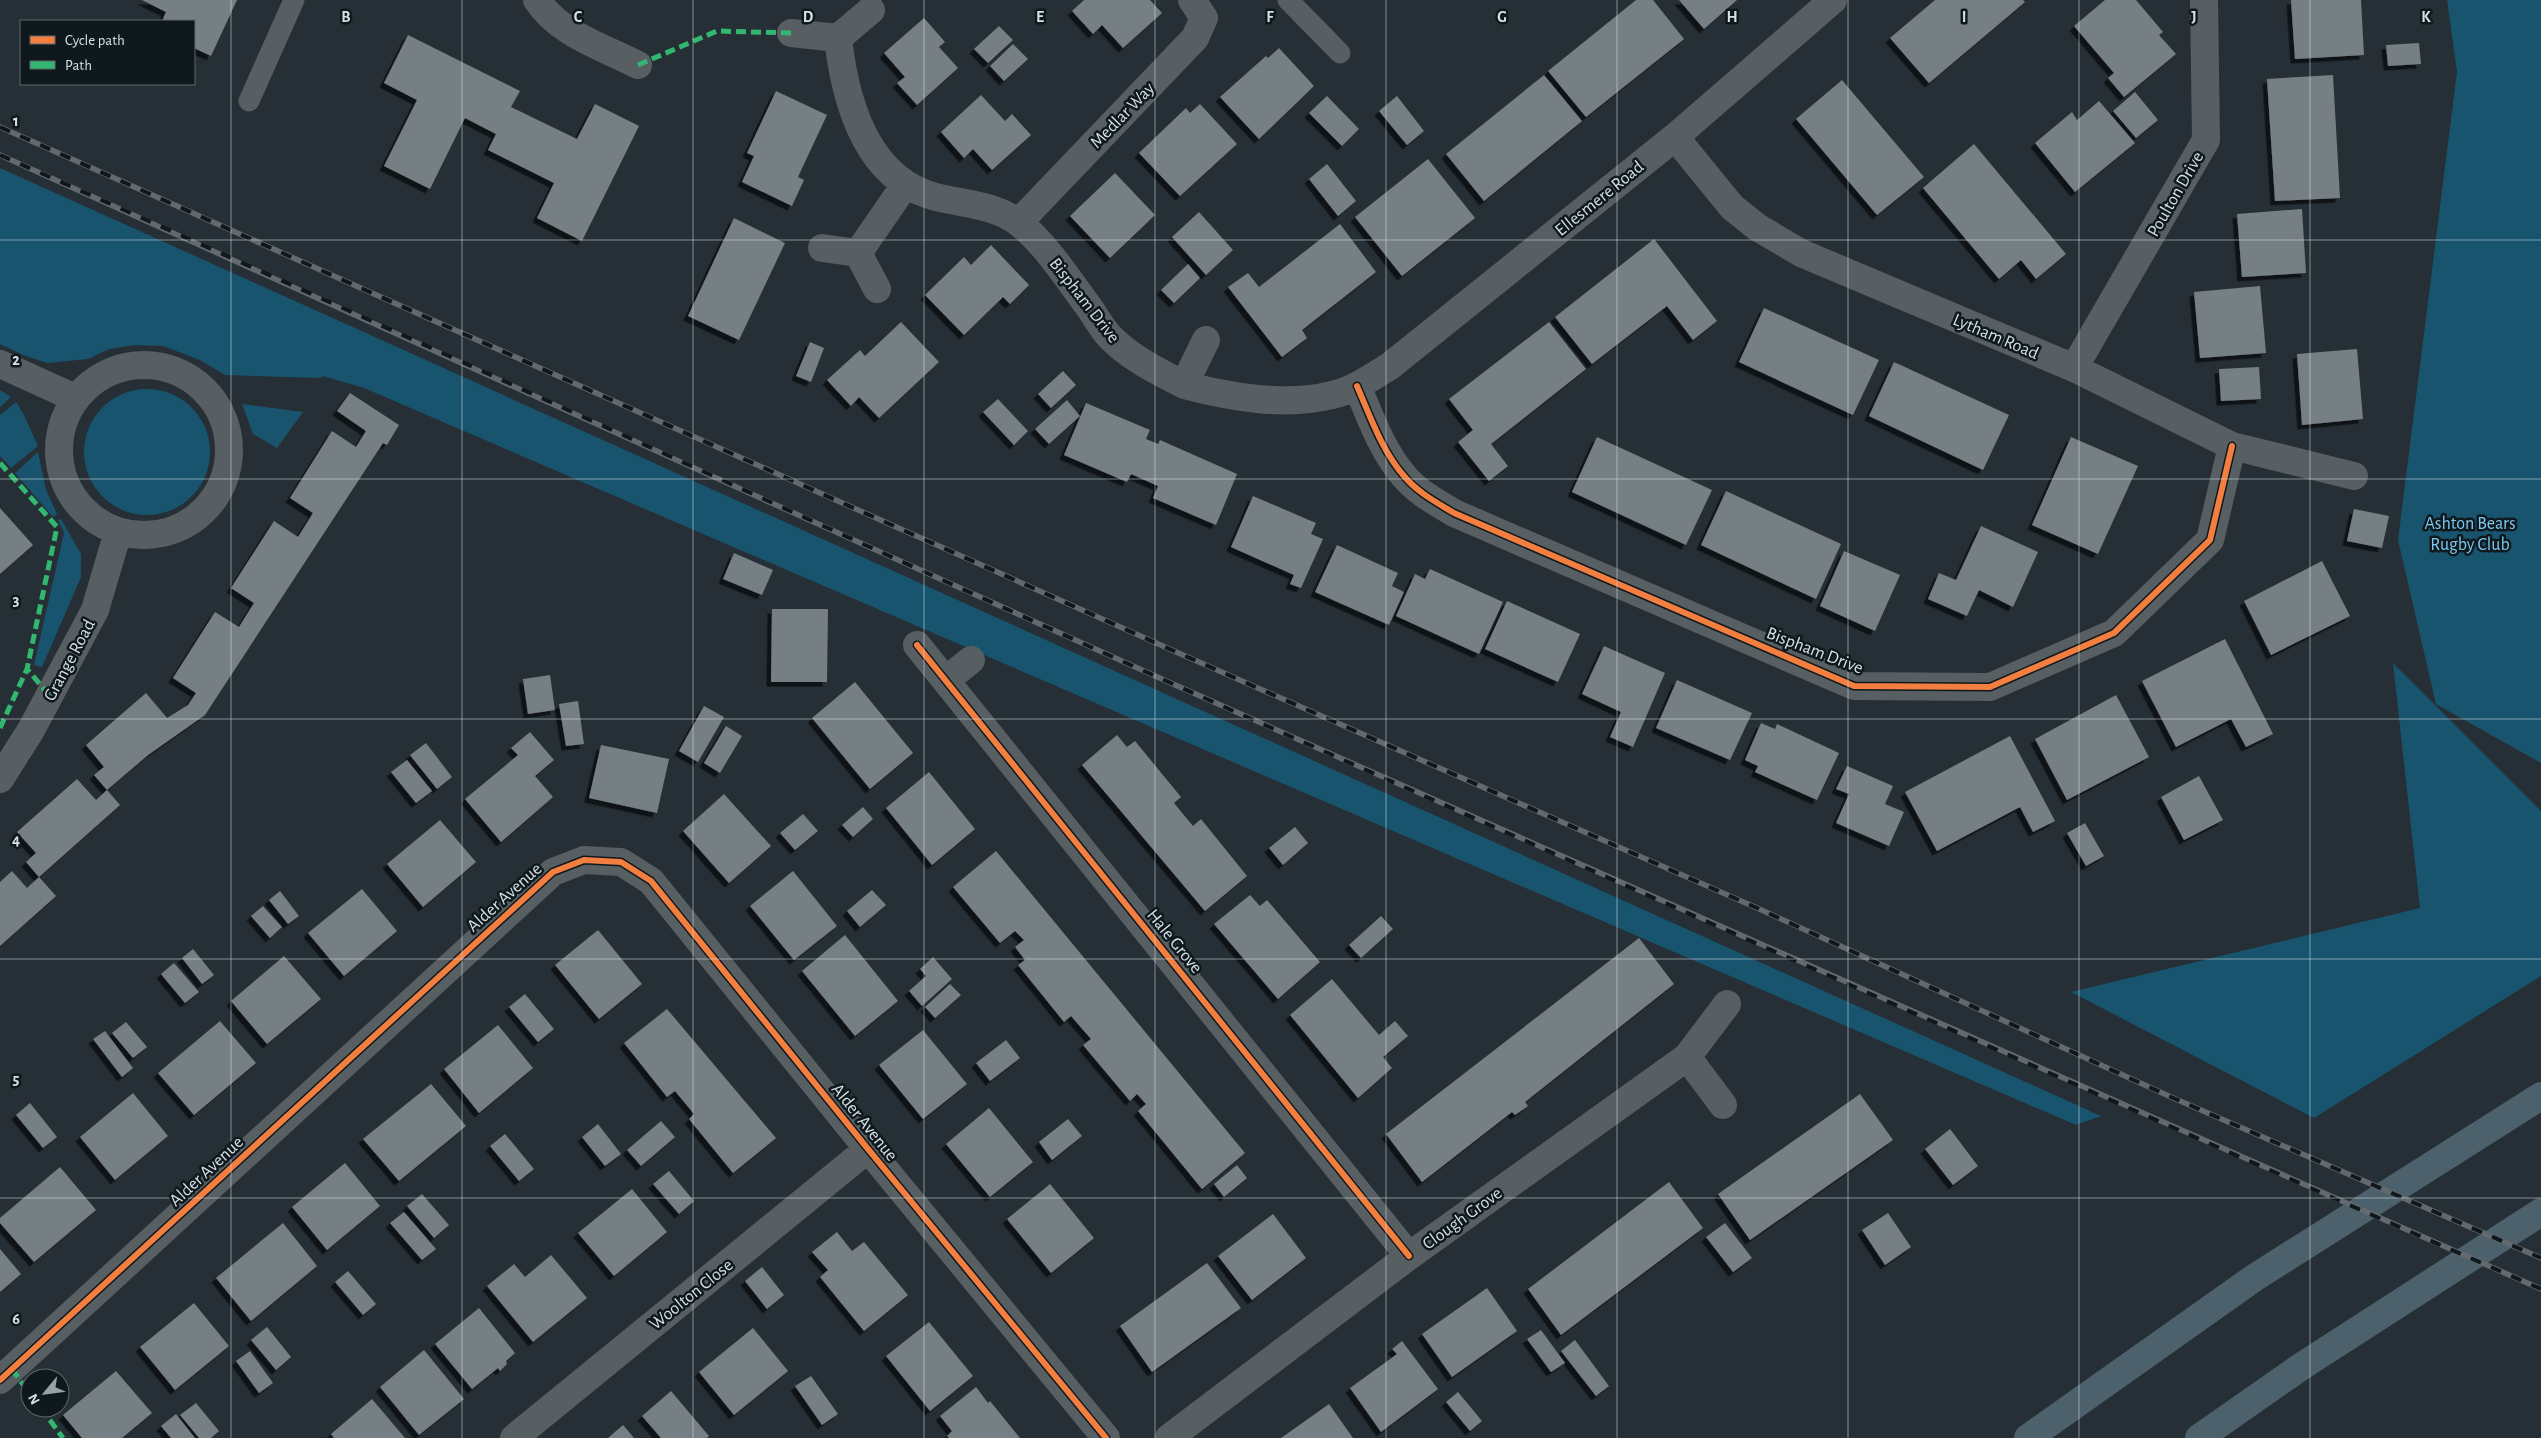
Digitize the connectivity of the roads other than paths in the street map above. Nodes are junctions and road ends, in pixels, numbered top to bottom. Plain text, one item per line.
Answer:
1 (294, 0) edge
2 (537, 0) edge
3 (1192, 0) edge
4 (1288, 0) edge
5 (1833, 0) edge
6 (2204, 0) edge
7 (871, 10) dead end
8 (791, 34) dead end
9 (838, 38) junction
10 (1340, 53) dead end
11 (638, 65) dead end
12 (249, 101) dead end
13 (1675, 137) junction
14 (905, 185) junction
15 (1018, 222) junction
16 (822, 248) dead end
17 (858, 253) junction
18 (877, 289) dead end
19 (1206, 340) dead end
20 (0, 364) edge
21 (2074, 368) junction
22 (1184, 385) junction
23 (1357, 386) junction
24 (75, 398) junction
25 (2232, 446) junction
26 (2354, 476) dead end
27 (118, 532) junction
28 (917, 645) dead end
29 (971, 660) dead end
30 (946, 680) junction
31 (0, 779) edge
32 (1728, 1004) dead end
33 (1687, 1057) junction
34 (2541, 1096) edge
35 (1723, 1105) dead end
36 (868, 1150) junction
37 (2541, 1212) edge
38 (1409, 1256) junction
39 (0, 1380) edge
40 (514, 1438) edge
41 (1106, 1438) edge
42 (1169, 1438) edge
43 (2028, 1438) edge
44 (2199, 1438) edge

1 - 12 lane
2 - 11 street
3 - 15 street, Medlar Way
4 - 10 lane
5 - 13 street, Ellesmere Road
6 - 21 street, Poulton Drive
7 - 9 street
8 - 9 street
9 - 14 street
13 - 21 street, Lytham Road
13 - 23 street, Ellesmere Road
14 - 15 street, Bispham Drive
14 - 17 street
15 - 22 street, Bispham Drive
16 - 17 street
17 - 18 street
19 - 22 street
20 - 24 street
21 - 25 street, Lytham Road
22 - 23 street, Bispham Drive
23 - 25 street, Bispham Drive
24 - 27 street
24 - 27 street
25 - 26 street, Lytham Road
27 - 31 street, Grange Road
28 - 30 street, Hale Grove
29 - 30 street
30 - 38 street, Hale Grove
32 - 33 street, Clough Grove
33 - 35 street
33 - 38 street, Clough Grove
34 - 43 highway
36 - 39 street, Alder Avenue
36 - 40 street, Woolton Close
36 - 41 street, Alder Avenue
37 - 44 highway
38 - 42 street, Clough Grove

